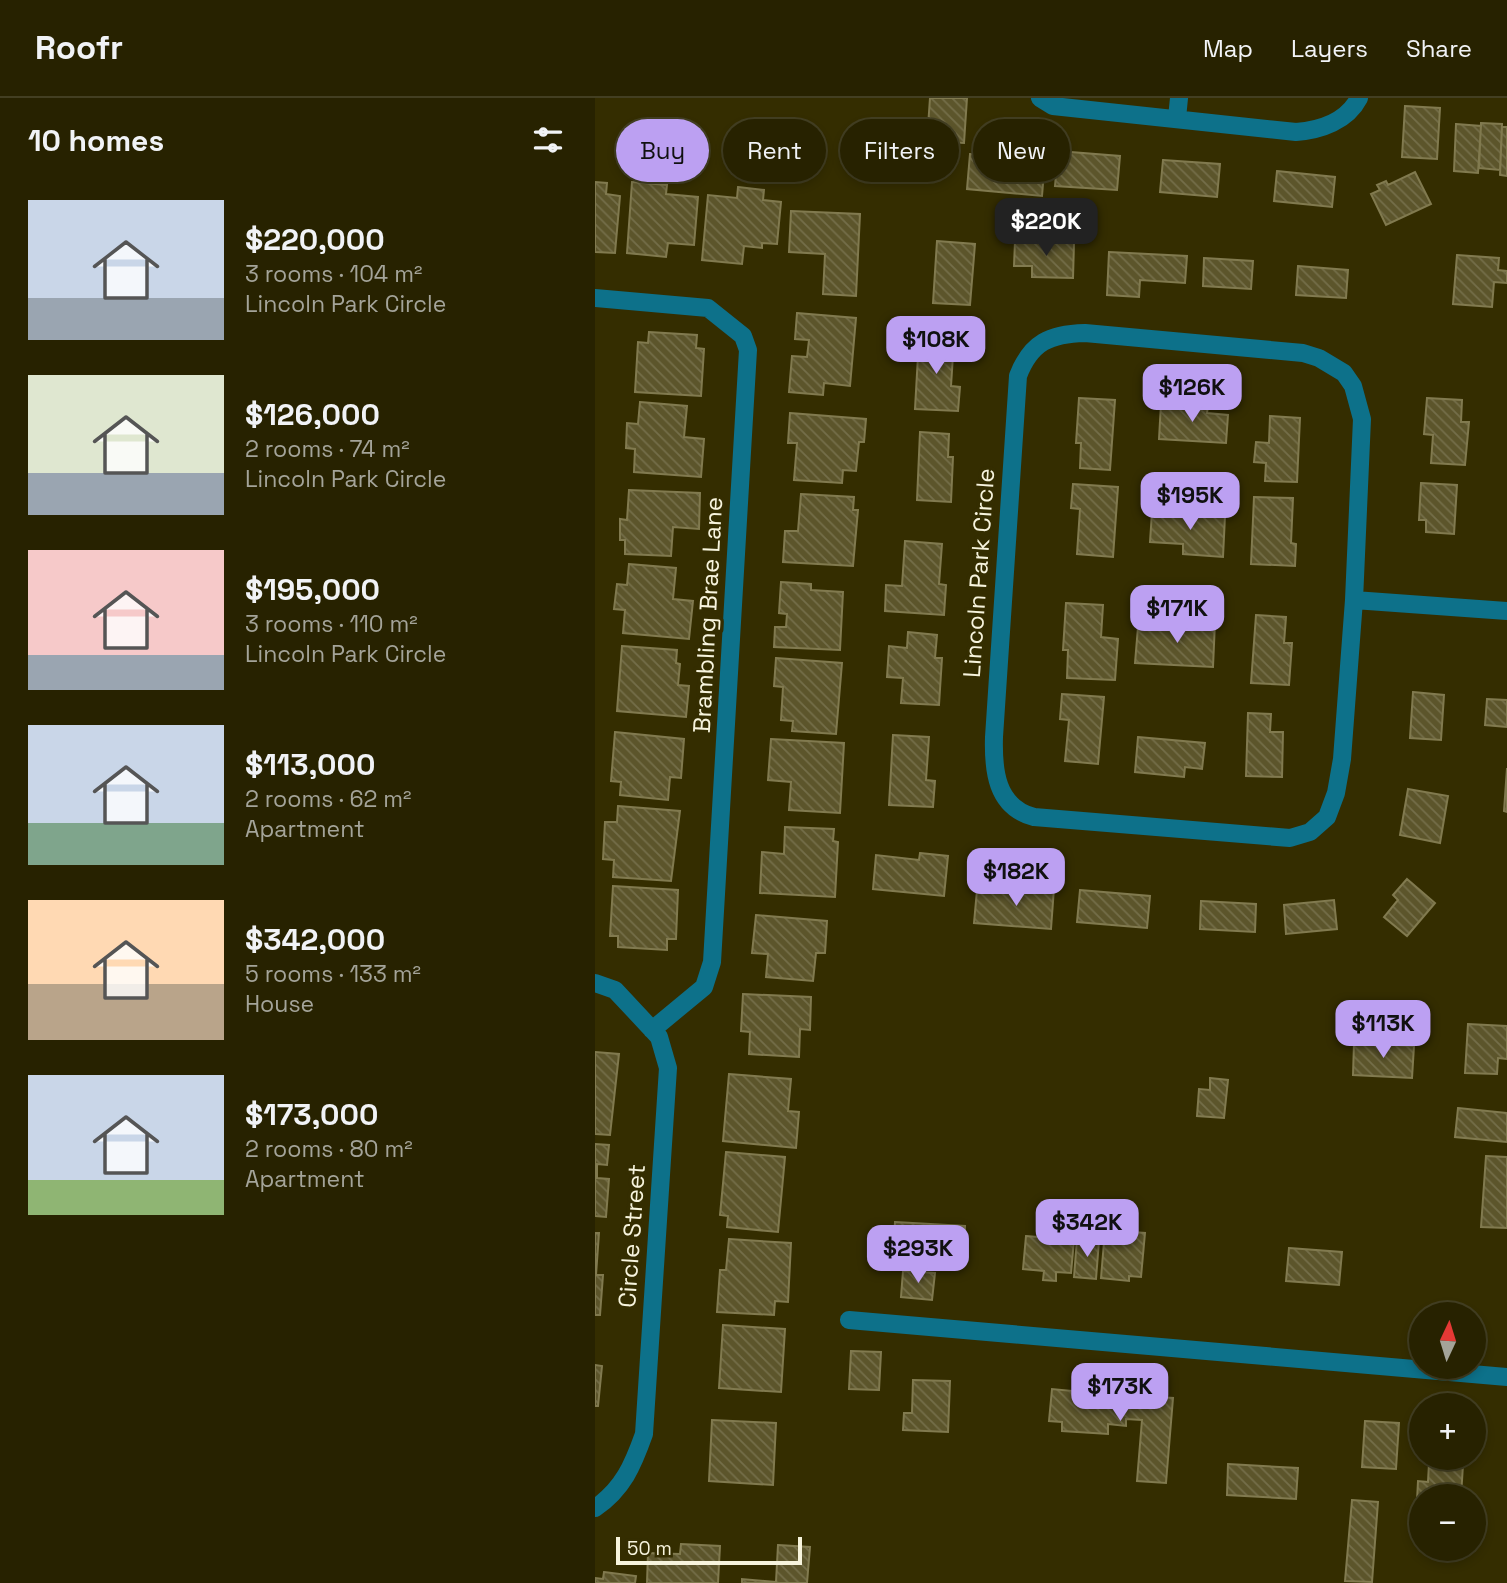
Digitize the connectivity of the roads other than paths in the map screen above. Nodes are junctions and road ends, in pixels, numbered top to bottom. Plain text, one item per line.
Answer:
1 (1040, 98) edge
2 (1179, 98) edge
3 (1359, 98) edge
4 (1177, 118) junction
5 (595, 298) edge
6 (1354, 600) junction
7 (1507, 611) edge
8 (595, 983) edge
9 (652, 1030) junction
10 (849, 1320) dead end
11 (1507, 1377) edge
12 (595, 1508) edge

1 - 4 street
2 - 4 street
3 - 4 street
5 - 9 street, Brambling Brae Lane
6 - 6 street, Lincoln Park Circle
6 - 7 street
8 - 9 street, Circle Street
9 - 12 street, Circle Street
10 - 11 street

